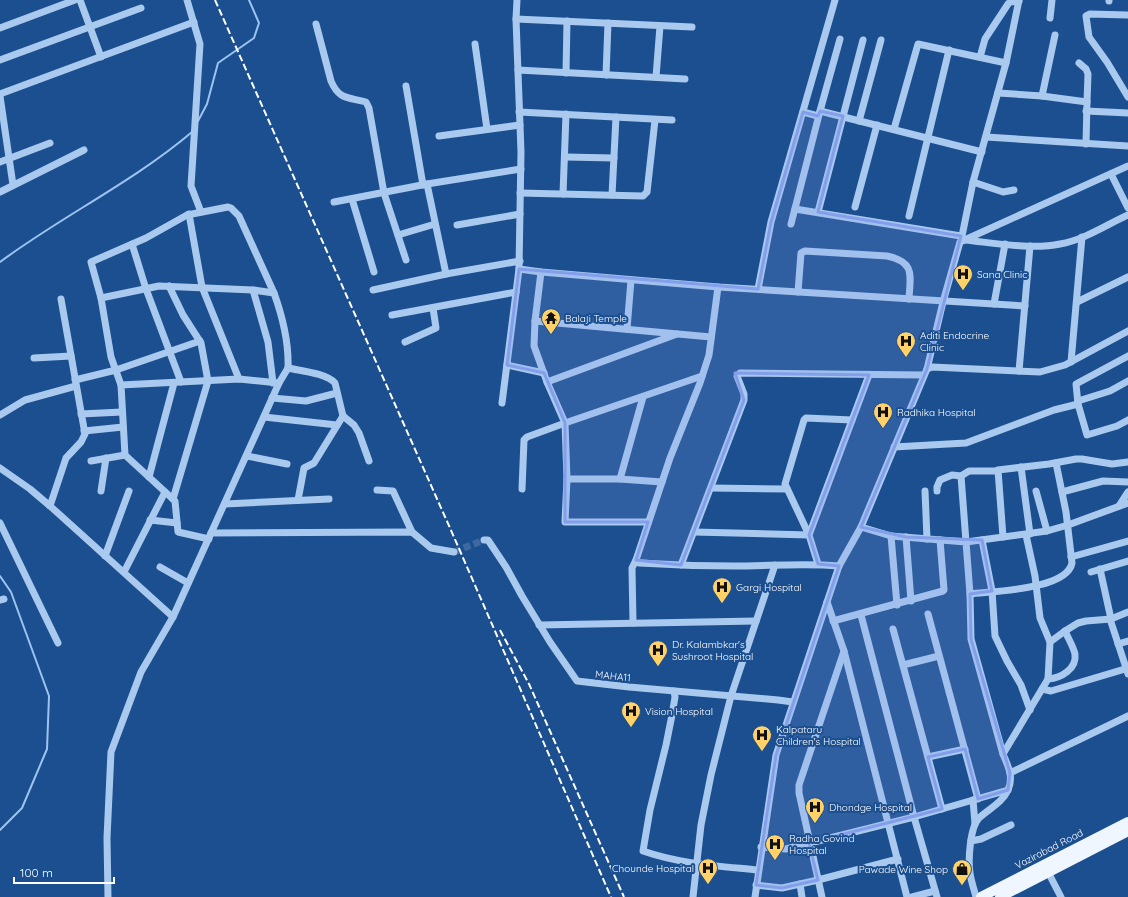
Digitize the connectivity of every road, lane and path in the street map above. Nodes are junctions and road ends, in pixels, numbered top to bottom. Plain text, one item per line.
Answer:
1 (75, 0) edge
2 (80, 0) edge
3 (187, 0) edge
4 (517, 0) edge
5 (835, 0) edge
6 (1019, 0) edge
7 (1052, 0) edge
8 (1007, 1) edge
9 (141, 8) dead end
10 (1128, 15) edge
11 (1050, 18) dead end
12 (516, 19) junction
13 (567, 21) junction
14 (194, 22) junction
15 (608, 23) junction
16 (316, 24) dead end
17 (660, 26) junction
18 (90, 27) junction
19 (692, 27) dead end
20 (0, 28) edge
21 (1055, 35) dead end
22 (840, 39) dead end
23 (863, 40) dead end
24 (881, 40) dead end
25 (475, 44) dead end
26 (950, 50) junction
27 (980, 57) junction
28 (101, 58) junction
29 (0, 60) edge
30 (1006, 63) junction
31 (1079, 63) dead end
32 (518, 70) junction
33 (566, 73) junction
34 (606, 75) junction
35 (656, 77) junction
36 (685, 79) dead end
37 (406, 86) dead end
38 (998, 92) junction
39 (0, 95) edge
40 (1042, 96) junction
41 (1128, 98) edge
42 (1086, 102) junction
43 (1086, 111) junction
44 (519, 112) junction
45 (803, 112) junction
46 (819, 113) junction
47 (1128, 113) edge
48 (566, 114) junction
49 (843, 116) junction
50 (616, 117) junction
51 (655, 120) junction
52 (672, 120) dead end
53 (859, 121) junction
54 (520, 125) junction
55 (876, 125) junction
56 (487, 129) junction
57 (894, 129) junction
58 (439, 136) dead end
59 (986, 137) junction
60 (929, 138) junction
61 (50, 143) dead end
62 (1086, 144) junction
63 (1128, 146) edge
64 (84, 150) dead end
65 (982, 152) junction
66 (564, 157) junction
67 (9, 158) junction
68 (614, 158) junction
69 (0, 162) edge
70 (1128, 166) edge
71 (520, 169) junction
72 (1111, 174) junction
73 (973, 182) junction
74 (13, 185) junction
75 (425, 185) junction
76 (1014, 190) dead end
77 (0, 192) edge
78 (520, 192) junction
79 (384, 193) junction
80 (563, 194) junction
81 (612, 195) junction
82 (352, 199) junction
83 (334, 202) dead end
84 (855, 207) dead end
85 (795, 208) junction
86 (1128, 208) edge
87 (201, 212) junction
88 (818, 212) junction
89 (189, 214) junction
90 (520, 214) junction
91 (1128, 215) edge
92 (909, 216) dead end
93 (435, 224) junction
94 (791, 224) dead end
95 (457, 225) dead end
96 (398, 235) junction
97 (1082, 237) junction
98 (962, 239) junction
99 (132, 244) junction
100 (1005, 244) junction
101 (1030, 246) junction
102 (406, 260) dead end
103 (520, 265) junction
104 (374, 272) dead end
105 (541, 272) junction
106 (446, 274) junction
107 (1128, 277) edge
108 (631, 280) junction
109 (169, 286) junction
110 (202, 287) junction
111 (718, 287) junction
112 (146, 289) junction
113 (758, 289) junction
114 (253, 290) junction
115 (373, 290) dead end
116 (516, 292) junction
117 (798, 292) junction
118 (274, 293) junction
119 (101, 298) junction
120 (61, 299) dead end
121 (909, 299) junction
122 (943, 302) junction
123 (1077, 302) junction
124 (994, 304) junction
125 (1025, 306) junction
126 (432, 308) junction
127 (392, 315) dead end
128 (534, 321) junction
129 (627, 329) junction
130 (1128, 331) edge
131 (679, 334) junction
132 (711, 337) junction
133 (200, 341) junction
134 (405, 342) dead end
135 (170, 352) junction
136 (71, 356) junction
137 (1128, 356) edge
138 (34, 358) dead end
139 (1071, 362) junction
140 (507, 365) junction
141 (288, 368) junction
142 (116, 370) junction
143 (1019, 371) junction
144 (544, 372) junction
145 (925, 372) junction
146 (869, 375) junction
147 (702, 376) junction
148 (239, 379) junction
149 (208, 381) junction
150 (1128, 381) edge
151 (178, 382) junction
152 (547, 382) junction
153 (76, 383) junction
154 (276, 383) junction
155 (121, 385) junction
156 (337, 393) junction
157 (643, 397) junction
158 (272, 398) junction
159 (1078, 402) junction
160 (502, 403) dead end
161 (122, 412) junction
162 (81, 414) junction
163 (0, 415) edge
164 (343, 416) junction
165 (264, 417) junction
166 (852, 420) junction
167 (1128, 420) edge
168 (565, 423) junction
169 (337, 426) junction
170 (123, 427) junction
171 (84, 431) junction
172 (894, 447) junction
173 (124, 455) junction
174 (247, 456) junction
175 (106, 458) junction
176 (91, 461) dead end
177 (369, 461) dead end
178 (1128, 462) edge
179 (1056, 463) junction
180 (287, 464) dead end
181 (1021, 467) junction
182 (0, 468) edge
183 (998, 471) junction
184 (961, 476) junction
185 (149, 477) junction
186 (567, 479) junction
187 (620, 479) junction
188 (662, 482) junction
189 (1128, 482) edge
190 (710, 488) junction
191 (522, 489) dead end
192 (787, 489) junction
193 (129, 490) dead end
194 (377, 490) dead end
195 (101, 491) dead end
196 (925, 491) dead end
197 (937, 491) dead end
198 (1036, 491) dead end
199 (165, 492) junction
200 (1062, 492) junction
201 (1128, 492) edge
202 (329, 499) dead end
203 (173, 500) junction
204 (298, 500) junction
205 (1128, 503) edge
206 (225, 504) junction
207 (50, 506) junction
208 (1120, 506) junction
209 (150, 520) junction
210 (648, 522) junction
211 (0, 523) edge
212 (177, 523) junction
213 (1068, 525) junction
214 (861, 527) junction
215 (1047, 531) junction
216 (412, 532) junction
217 (694, 532) junction
218 (1028, 534) junction
219 (809, 535) junction
220 (210, 536) junction
221 (891, 536) junction
222 (906, 537) junction
223 (1003, 537) junction
224 (484, 540) dead end
225 (927, 540) junction
226 (940, 540) junction
227 (982, 540) junction
228 (1128, 541) edge
229 (966, 542) junction
230 (454, 552) tunnel mouth
231 (105, 556) junction
232 (1071, 557) junction
233 (636, 560) junction
234 (1128, 561) edge
235 (818, 564) junction
236 (775, 565) junction
237 (681, 566) junction
238 (839, 566) junction
239 (160, 567) dead end
240 (1100, 569) junction
241 (124, 572) junction
242 (1091, 572) dead end
243 (188, 583) junction
244 (1036, 586) junction
245 (992, 591) junction
246 (970, 594) junction
247 (911, 600) junction
248 (827, 602) junction
249 (897, 604) junction
250 (1128, 612) edge
251 (928, 614) dead end
252 (861, 615) junction
253 (173, 617) junction
254 (1111, 619) junction
255 (756, 621) junction
256 (833, 621) junction
257 (634, 623) junction
258 (539, 625) junction
259 (893, 629) dead end
260 (1065, 630) junction
261 (1128, 641) edge
262 (1050, 642) junction
263 (58, 643) dead end
264 (1118, 644) junction
265 (844, 651) junction
266 (939, 656) junction
267 (1125, 657) edge
268 (903, 665) junction
269 (1127, 670) edge
270 (1048, 679) junction
271 (1042, 689) junction
272 (674, 691) junction
273 (731, 696) junction
274 (793, 702) junction
275 (1030, 710) junction
276 (1128, 716) edge
277 (965, 749) junction
278 (1003, 754) junction
279 (928, 757) junction
280 (1010, 773) junction
281 (1008, 790) junction
282 (976, 799) junction
283 (942, 809) junction
284 (914, 817) junction
285 (1128, 822) edge
286 (889, 823) junction
287 (975, 824) junction
288 (1011, 825) dead end
289 (1128, 831) edge
290 (971, 841) junction
291 (809, 843) junction
292 (761, 847) junction
293 (898, 859) junction
294 (697, 863) junction
295 (758, 870) junction
296 (1048, 872) junction
297 (818, 880) junction
298 (800, 884) junction
299 (756, 885) junction
300 (936, 894) edge
301 (108, 897) edge
302 (693, 897) edge
303 (755, 897) edge
304 (802, 897) edge
305 (822, 897) edge
306 (907, 897) edge
307 (912, 897) edge
308 (976, 897) edge
309 (981, 897) edge
310 (1000, 897) edge
311 (1061, 897) edge

1 - 20 street
2 - 18 street
3 - 14 street
4 - 12 street
5 - 45 street
6 - 8 street
6 - 30 street
7 - 11 street
8 - 27 street
9 - 18 street
10 - 41 street
12 - 13 street
12 - 32 street
13 - 15 street
13 - 33 street
14 - 28 street
14 - 87 street
15 - 17 street
15 - 34 street
16 - 79 street
17 - 19 street
17 - 35 street
18 - 28 street
18 - 29 street
21 - 40 street
22 - 46 street
23 - 49 street
24 - 53 street
25 - 56 street
26 - 27 street
26 - 57 street
26 - 60 street
27 - 30 street
28 - 39 street
30 - 38 street
31 - 42 street
32 - 33 street
32 - 44 street
33 - 34 street
34 - 35 street
35 - 36 street
37 - 75 street
38 - 40 street
38 - 59 street
39 - 67 street
40 - 42 street
42 - 43 street
43 - 47 street
43 - 62 street
44 - 48 street
44 - 54 street
45 - 46 street
45 - 113 street
46 - 49 street
46 - 85 street
48 - 50 street
48 - 66 street
49 - 53 street
49 - 88 street
50 - 51 street
50 - 68 street
51 - 52 street
51 - 81 street
53 - 55 street
54 - 56 street
54 - 71 street
55 - 57 street
55 - 84 street
56 - 58 street
57 - 60 street
59 - 62 street
59 - 65 street
60 - 65 street
60 - 92 street
61 - 67 street
62 - 63 street
64 - 74 street
65 - 73 street
66 - 68 street
66 - 80 street
67 - 69 street
67 - 74 street
68 - 81 street
70 - 72 street
71 - 75 street
71 - 78 street
72 - 86 street
72 - 98 street
73 - 76 street
73 - 98 street
74 - 77 street
75 - 79 street
75 - 93 street
78 - 80 street
78 - 90 street
79 - 82 street
79 - 96 street
80 - 81 street
82 - 83 street
82 - 104 street
85 - 88 street
85 - 94 street
87 - 89 street
87 - 118 street
88 - 98 street
89 - 99 street
89 - 110 street
90 - 95 street
90 - 103 street
91 - 97 street
93 - 96 street
93 - 106 street
96 - 102 street
97 - 101 street
97 - 123 street
98 - 100 street
98 - 122 street
99 - 112 street
99 - 119 street
100 - 101 street
100 - 124 street
101 - 125 street
103 - 105 street
103 - 106 street
103 - 116 street
105 - 108 street
105 - 128 street
106 - 115 street
107 - 123 street
108 - 111 street
108 - 129 street
109 - 110 street
109 - 112 street
109 - 133 street
110 - 114 street
110 - 148 street
111 - 113 street
111 - 132 street
112 - 119 street
112 - 135 street
113 - 117 street
114 - 118 street
114 - 154 street
116 - 126 street
116 - 140 street
117 - 121 street
117 - 121 street
118 - 141 street
119 - 142 street
120 - 136 street
121 - 122 street
122 - 124 street
122 - 145 street
123 - 139 street
124 - 125 street
125 - 143 street
126 - 127 street
126 - 134 street
128 - 129 street
128 - 144 street
129 - 131 street
130 - 139 street
131 - 132 street
131 - 152 street
132 - 147 street
133 - 135 street
133 - 149 street
135 - 142 street
135 - 151 street
136 - 138 street
136 - 153 street
137 - 159 street
139 - 143 street
140 - 144 street
140 - 160 street
141 - 154 street
141 - 156 street
142 - 153 street
142 - 155 street
143 - 145 street
144 - 152 street
145 - 146 street
145 - 172 street
146 - 166 street
146 - 190 street
147 - 157 street
147 - 188 street
148 - 149 street
148 - 154 street
149 - 151 street
149 - 203 street
150 - 159 street
151 - 155 street
151 - 185 street
152 - 168 street
153 - 162 street
153 - 163 street
154 - 158 street
155 - 161 street
156 - 158 street
156 - 164 street
157 - 168 street
157 - 187 street
158 - 165 street
159 - 167 street
159 - 172 street
161 - 162 street
161 - 170 street
162 - 171 street
164 - 169 street
164 - 177 street
165 - 169 street
165 - 174 street
166 - 192 street
166 - 219 street
168 - 186 street
168 - 191 street
169 - 204 street
170 - 171 street
170 - 173 street
171 - 207 street
172 - 214 street
173 - 175 street
173 - 185 street
174 - 180 street
174 - 206 street
175 - 176 street
175 - 195 street
178 - 179 street
179 - 181 street
179 - 200 street
181 - 183 street
181 - 218 street
182 - 207 street
183 - 184 street
183 - 223 street
184 - 197 street
184 - 229 street
185 - 199 street
186 - 187 street
186 - 210 street
187 - 188 street
188 - 210 street
189 - 200 street
190 - 192 street
190 - 217 street
192 - 219 street
193 - 231 street
194 - 216 street
196 - 225 street
198 - 215 street
199 - 203 street
199 - 209 street
200 - 213 street
201 - 208 street
202 - 204 street
203 - 212 street
204 - 206 street
205 - 208 street
206 - 220 street
207 - 231 street
208 - 213 street
209 - 212 street
209 - 241 street
210 - 233 street
211 - 263 street
212 - 220 street
213 - 215 street
213 - 232 street
214 - 221 street
214 - 238 street
215 - 218 street
216 - 220 street
216 - 230 street
217 - 219 street
217 - 237 street
218 - 223 street
218 - 244 street
219 - 235 street
220 - 243 street
221 - 222 street
221 - 249 street
222 - 225 street
222 - 247 street
223 - 227 street
224 - 258 street, MAHA11
225 - 226 street
226 - 229 street
226 - 247 street
227 - 229 street
227 - 245 street
228 - 232 street
229 - 246 street
231 - 241 street
232 - 244 street
233 - 237 street
233 - 257 street
234 - 240 street
235 - 236 street
235 - 238 street
236 - 237 street
236 - 255 street
238 - 248 street
239 - 243 street
240 - 242 street
240 - 254 street
241 - 253 street
243 - 253 street
244 - 245 street
244 - 262 street
245 - 246 street
245 - 275 street
246 - 278 street
247 - 249 street
248 - 256 street
248 - 274 street
249 - 252 street
250 - 254 street
251 - 266 street
252 - 256 street
252 - 284 street
253 - 301 street
254 - 260 street
254 - 264 street
255 - 257 street
255 - 273 street
256 - 265 street
257 - 258 street
258 - 272 street, MAHA11
259 - 268 street
260 - 262 street
260 - 270 street
261 - 264 street
262 - 270 street
264 - 267 street
265 - 286 street
265 - 291 street
266 - 268 street
266 - 277 street
267 - 269 street
268 - 279 street
269 - 271 street
270 - 271 street
271 - 275 street
272 - 273 street, MAHA11
272 - 294 street
273 - 274 street, MAHA11
273 - 294 street
274 - 292 street
275 - 278 street
276 - 280 street
277 - 279 street
277 - 282 street
278 - 280 street
279 - 283 street
280 - 281 street
281 - 282 street
281 - 287 street
282 - 283 street
282 - 287 street
283 - 284 street
284 - 286 street
284 - 300 street
285 - 309 main road, Vazirabad Road
286 - 291 street
286 - 293 street
287 - 290 street
288 - 290 street
289 - 296 main road, Vazirabad Road
290 - 308 street
291 - 292 street
291 - 297 street
292 - 295 street
293 - 297 street
293 - 306 street
294 - 295 street
294 - 302 street
295 - 299 street
296 - 310 main road, Vazirabad Road
296 - 311 street
297 - 298 street
297 - 305 street
298 - 299 street
298 - 304 street
299 - 303 street
300 - 307 street

